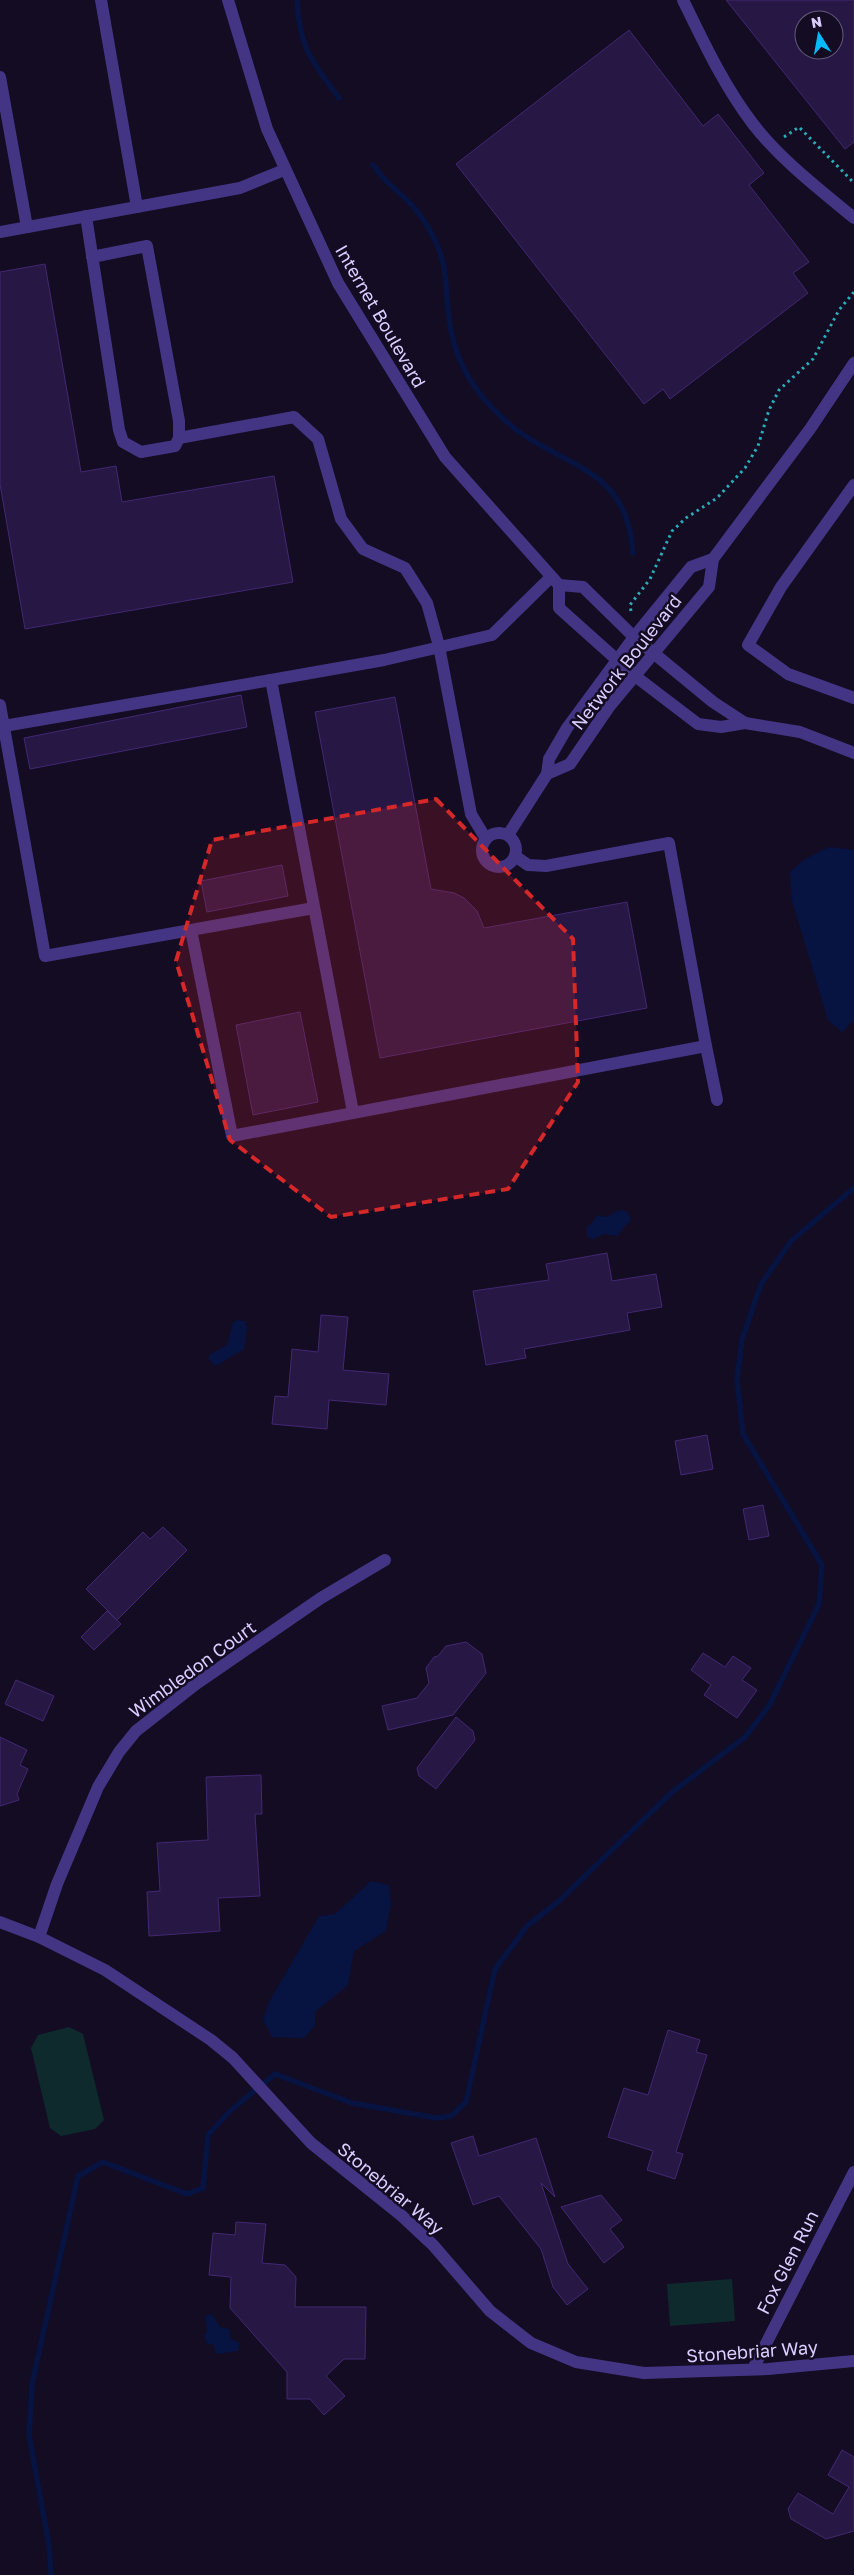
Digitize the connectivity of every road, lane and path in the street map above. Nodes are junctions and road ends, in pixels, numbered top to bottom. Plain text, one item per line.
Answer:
1 (101, 0) edge
2 (228, 0) edge
3 (684, 0) edge
4 (0, 77) edge
5 (773, 144) junction
6 (284, 170) junction
7 (854, 183) edge
8 (137, 206) junction
9 (86, 216) junction
10 (854, 218) edge
11 (27, 227) junction
12 (0, 232) edge
13 (92, 257) junction
14 (854, 292) edge
15 (854, 363) edge
16 (178, 438) junction
17 (854, 485) edge
18 (714, 559) junction
19 (555, 581) junction
20 (620, 623) junction
21 (634, 637) junction
22 (439, 646) junction
23 (653, 652) junction
24 (617, 660) junction
25 (635, 676) junction
26 (272, 680) junction
27 (854, 698) edge
28 (0, 705) edge
29 (744, 723) junction
30 (4, 726) junction
31 (854, 752) edge
32 (547, 774) junction
33 (508, 835) junction
34 (486, 839) junction
35 (515, 856) junction
36 (314, 908) junction
37 (191, 930) junction
38 (706, 1046) junction
39 (717, 1100) dead end
40 (353, 1112) junction
41 (385, 1560) dead end
42 (0, 1922) edge
43 (39, 1936) junction
44 (854, 2172) edge
45 (854, 2361) edge
46 (754, 2369) junction

1 - 8 street
2 - 6 street, Internet Boulevard
3 - 5 street
4 - 11 street
5 - 7 path
5 - 10 street
6 - 8 street
6 - 19 street, Internet Boulevard
8 - 9 street
9 - 11 street
9 - 13 street
11 - 12 street
13 - 16 street
13 - 16 street
14 - 20 path
15 - 18 street, Network Boulevard
16 - 22 street
17 - 27 street
18 - 21 street, Network Boulevard
18 - 23 street, Network Boulevard
19 - 20 street
19 - 22 street
19 - 24 street
20 - 21 street
21 - 23 street
21 - 24 street, Network Boulevard
22 - 26 street
22 - 34 street
23 - 25 street, Network Boulevard
23 - 29 street
24 - 25 street
24 - 32 street, Network Boulevard
25 - 29 street
25 - 32 street, Network Boulevard
26 - 30 street
26 - 36 street
28 - 30 street
29 - 31 street
30 - 37 street
32 - 33 street, Network Boulevard
33 - 34 street
33 - 35 street
34 - 35 street
35 - 38 street
36 - 37 street
36 - 40 street
37 - 40 street
38 - 39 street
38 - 40 street
41 - 43 street, Wimbledon Court
42 - 43 street, Stonebriar Way
43 - 46 street, Stonebriar Way
44 - 46 street, Fox Glen Run
45 - 46 street, Stonebriar Way

